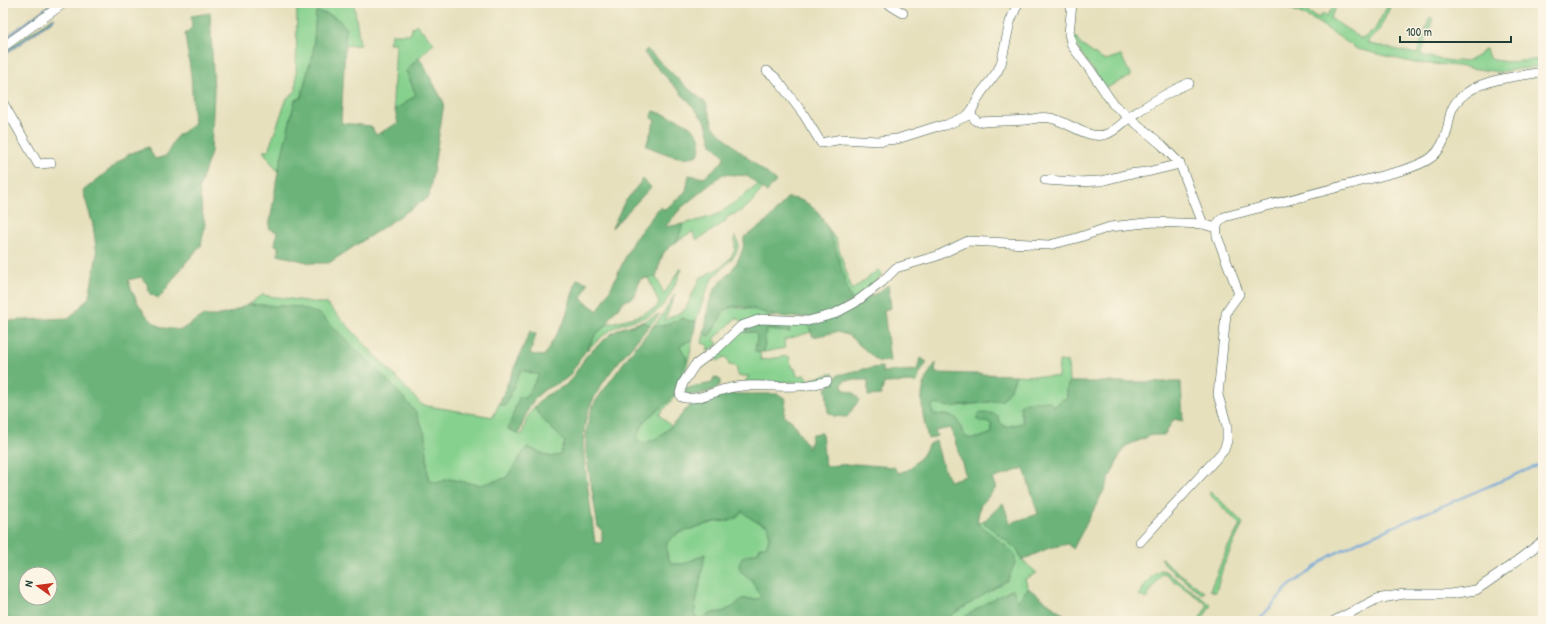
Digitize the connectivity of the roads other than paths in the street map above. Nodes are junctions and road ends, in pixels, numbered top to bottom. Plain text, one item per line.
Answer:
1 (64, 3) edge
2 (888, 3) edge
3 (1018, 3) edge
4 (1072, 3) edge
5 (903, 13) dead end
6 (3, 47) edge
7 (767, 70) dead end
8 (1543, 72) edge
9 (1190, 83) dead end
10 (3, 103) edge
11 (970, 113) junction
12 (1130, 117) junction
13 (51, 163) dead end
14 (1180, 164) junction
15 (1045, 180) dead end
16 (1203, 224) junction
17 (1216, 228) junction
18 (828, 381) dead end
19 (1543, 541) edge
20 (1140, 542) dead end
21 (1334, 621) edge

1 - 6 street
2 - 5 street
3 - 11 street
4 - 12 street
7 - 11 street
8 - 17 street
9 - 12 street
10 - 13 street
11 - 12 street
12 - 14 street
14 - 15 street
14 - 16 street
16 - 17 street
16 - 18 street
17 - 20 street
19 - 21 street

